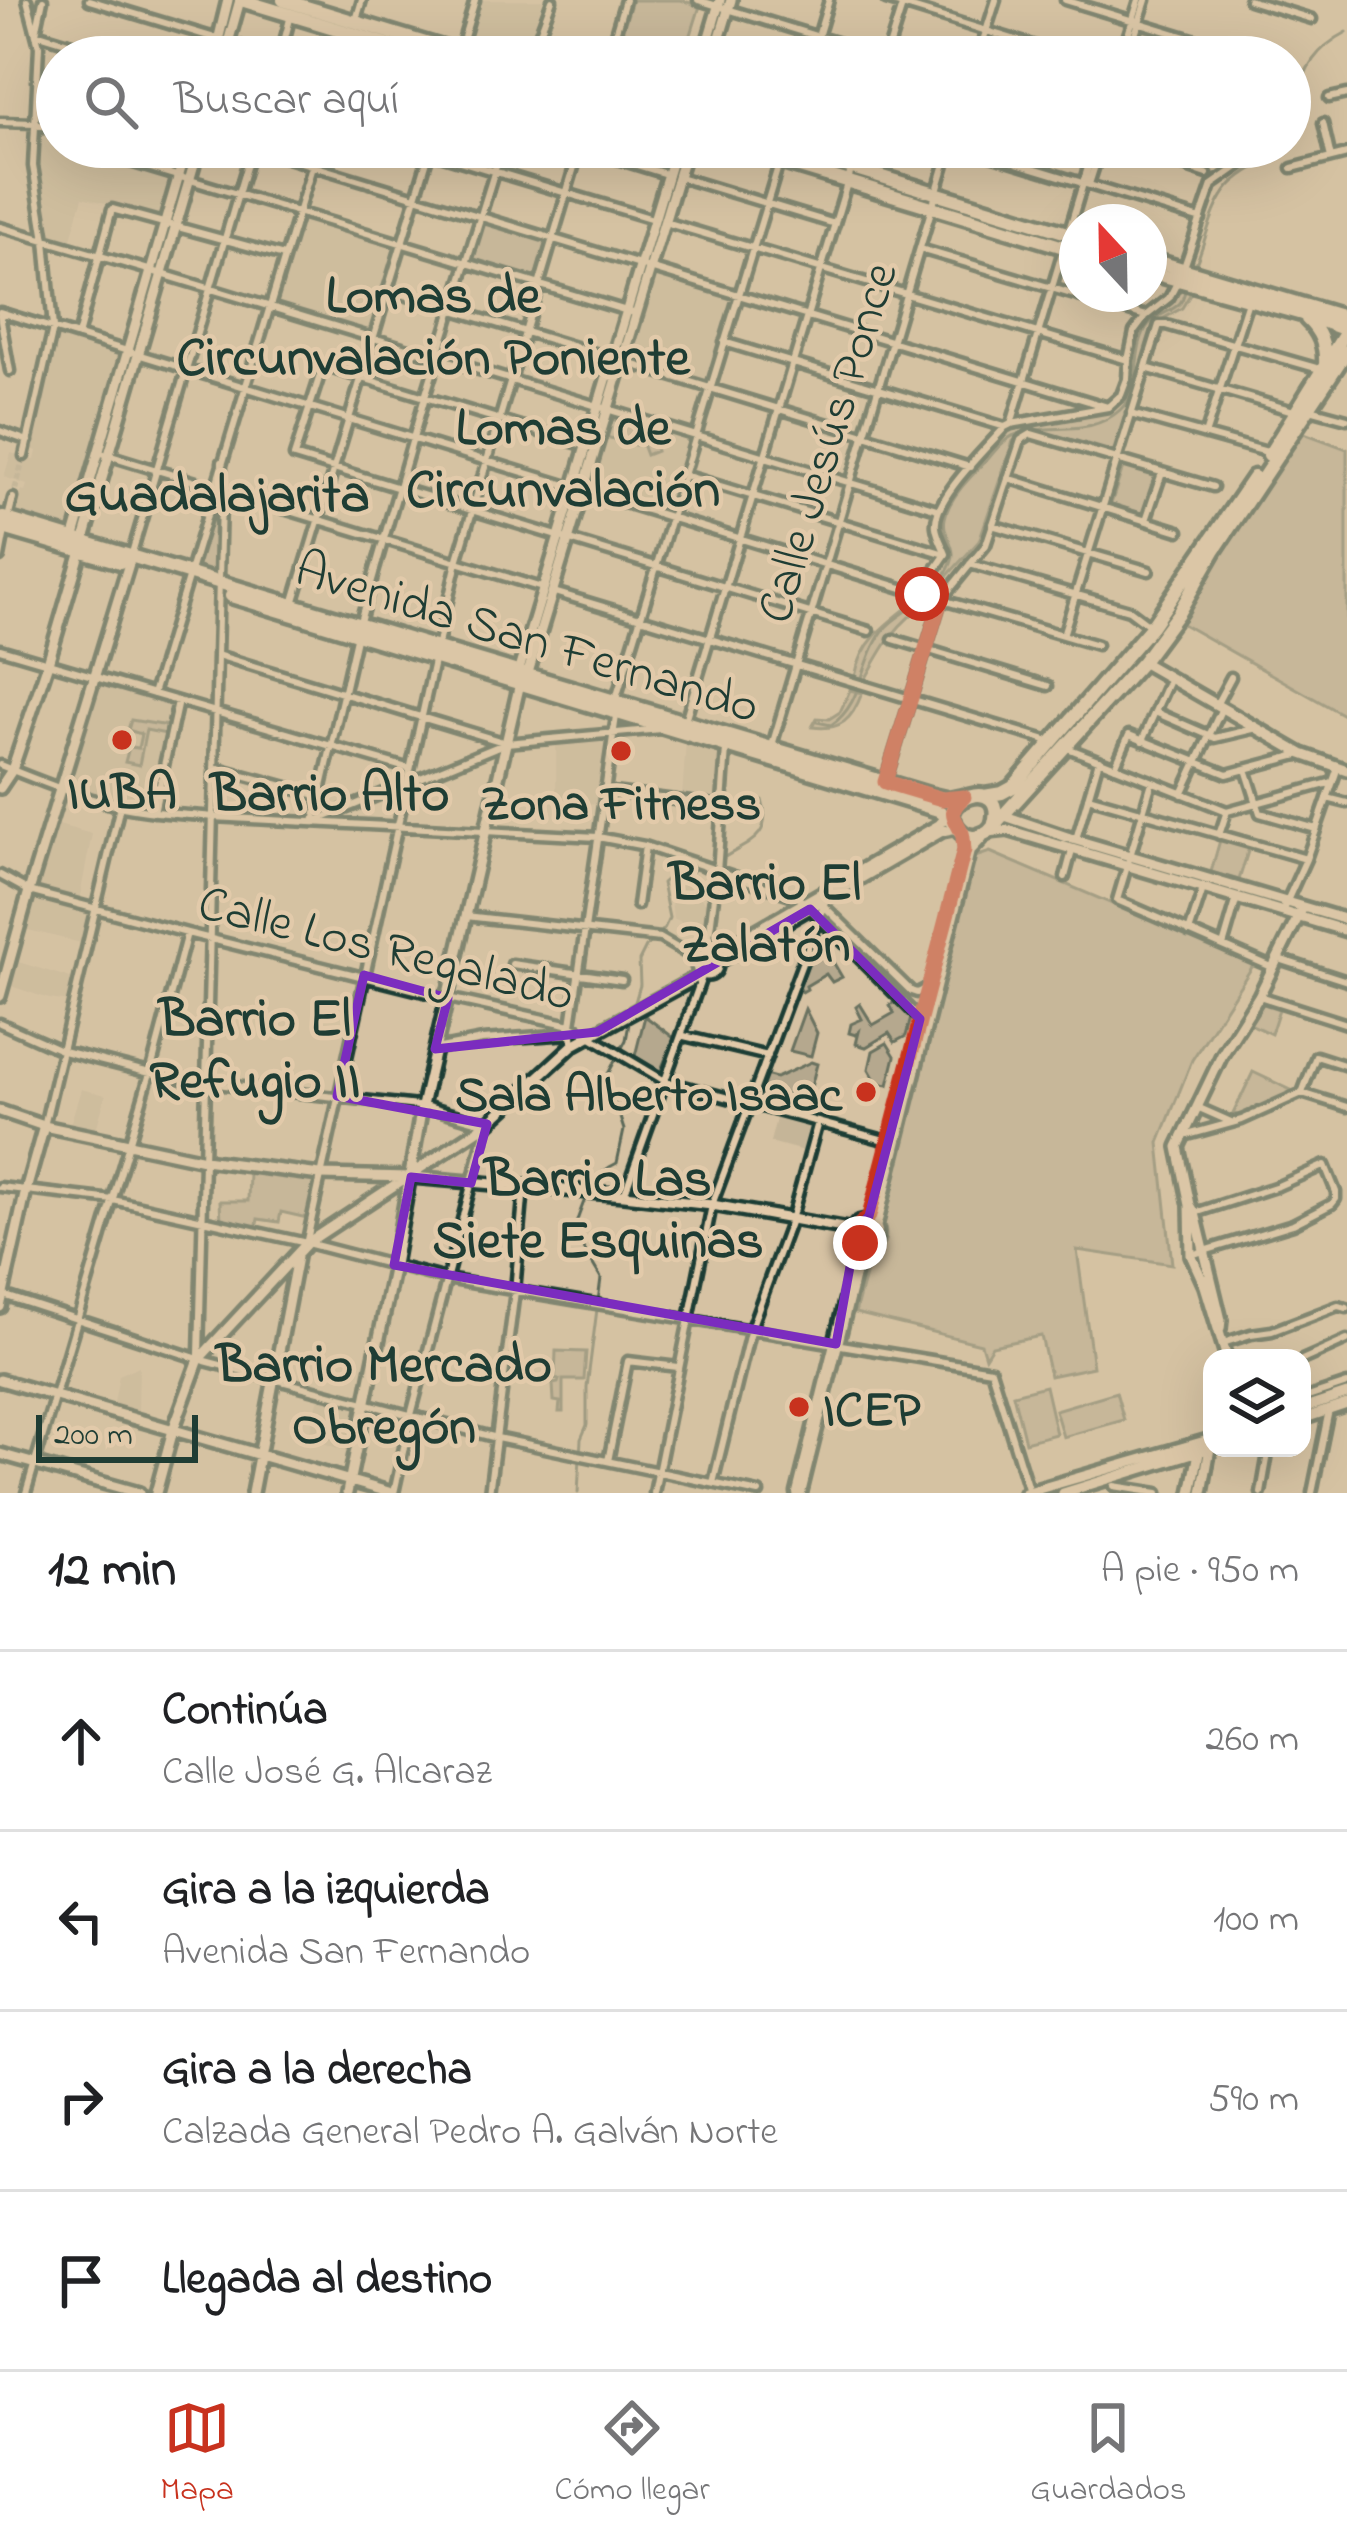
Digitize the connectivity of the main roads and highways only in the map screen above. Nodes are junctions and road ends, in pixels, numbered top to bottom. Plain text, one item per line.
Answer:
1 (240, 0) edge
2 (283, 0) edge
3 (354, 29) junction
4 (373, 36) edge
5 (382, 36) edge
6 (831, 168) edge
7 (1059, 238) edge
8 (1167, 268) edge
9 (1167, 274) edge
10 (1187, 277) junction
11 (1302, 314) junction
12 (1343, 314) edge
13 (1347, 330) edge
14 (1336, 362) edge
15 (1304, 410) junction
16 (3, 523) edge
17 (1175, 606) junction
18 (1160, 623) junction
19 (677, 726) junction
20 (1060, 745) junction
21 (769, 753) junction
22 (848, 777) junction
23 (956, 817) junction
24 (991, 819) junction
25 (863, 1233) junction
26 (799, 1493) edge

1 - 3 main road
2 - 3 main road
3 - 4 main road
3 - 5 main road
6 - 7 main road
8 - 10 main road
9 - 10 main road
10 - 11 main road
10 - 12 main road
11 - 13 main road
11 - 14 main road
13 - 14 main road
14 - 15 main road
15 - 17 main road
15 - 17 main road
16 - 19 main road, Avenida San Fernando
17 - 18 main road
18 - 20 main road
18 - 20 main road
19 - 21 main road, Avenida San Fernando
19 - 21 main road, Avenida San Fernando
20 - 24 main road
20 - 24 main road
21 - 22 main road, Avenida San Fernando
22 - 23 main road, Avenida San Fernando
22 - 23 main road, Avenida San Fernando
23 - 24 main road
23 - 24 main road
23 - 25 main road
24 - 25 main road
25 - 26 main road

